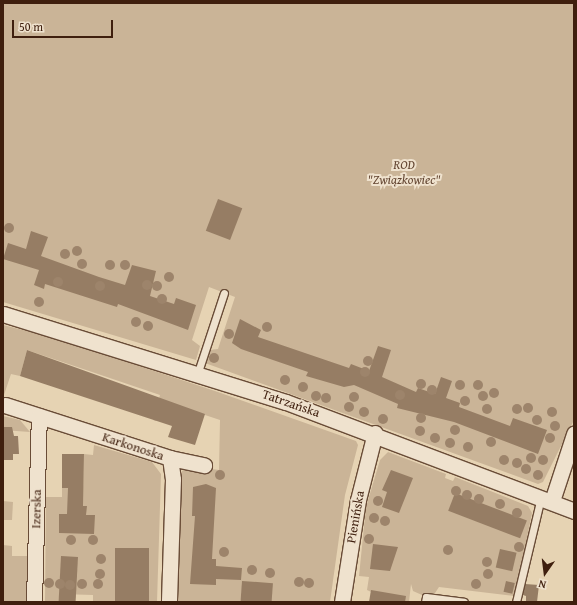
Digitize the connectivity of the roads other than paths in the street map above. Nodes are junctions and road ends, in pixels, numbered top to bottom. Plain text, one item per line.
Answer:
1 (224, 293) dead end
2 (3, 314) edge
3 (198, 372) junction
4 (5, 405) dead end
5 (39, 416) junction
6 (374, 433) junction
7 (574, 434) edge
8 (170, 458) junction
9 (204, 465) dead end
10 (546, 499) junction
11 (574, 511) edge
12 (34, 602) edge
13 (169, 602) edge
14 (342, 602) edge
15 (425, 602) edge
16 (464, 602) edge
17 (516, 602) edge

1 - 3 lane
2 - 3 street, Tatrzańska
3 - 6 street, Tatrzańska
4 - 5 street, Karkonoska
5 - 8 street, Karkonoska
5 - 12 street, Izerska
6 - 10 street, Tatrzańska
6 - 14 street, Pienińska
7 - 10 street
8 - 9 street
8 - 13 street, Karkonoska
10 - 11 street, Tatrzańska
10 - 17 lane
15 - 16 lane

